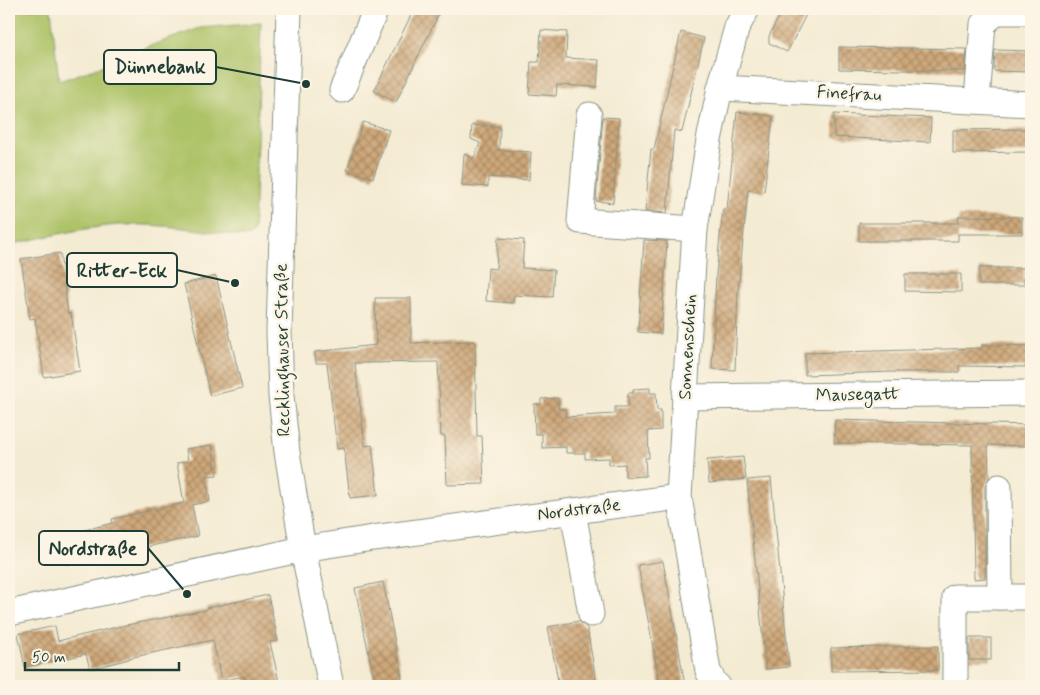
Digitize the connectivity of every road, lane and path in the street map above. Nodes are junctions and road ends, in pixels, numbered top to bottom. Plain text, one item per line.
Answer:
1 (289, 9) edge
2 (376, 9) edge
3 (747, 9) edge
4 (1031, 12) edge
5 (720, 88) junction
6 (342, 90) dead end
7 (977, 100) junction
8 (1031, 104) edge
9 (589, 115) dead end
10 (695, 229) junction
11 (1031, 393) edge
12 (685, 397) junction
13 (1000, 487) dead end
14 (679, 498) junction
15 (573, 511) junction
16 (303, 549) junction
17 (1000, 597) junction
18 (1031, 597) edge
19 (9, 613) edge
20 (591, 614) dead end
21 (331, 686) edge
22 (718, 686) edge
23 (955, 686) edge

1 - 16 street, Recklinghauser Straße
2 - 6 street
3 - 5 street, Sonnenschein
4 - 7 street
5 - 7 street, Finefrau
5 - 10 street, Sonnenschein
7 - 8 street, Finefrau
9 - 10 street
10 - 12 street, Sonnenschein
11 - 12 street, Mausegatt
12 - 14 street, Sonnenschein
13 - 17 street
14 - 15 street, Nordstraße
14 - 22 street, Sonnenschein
15 - 16 street, Nordstraße
15 - 20 street
16 - 19 street, Nordstraße
16 - 21 street, Recklinghauser Straße
17 - 18 street
17 - 23 street

